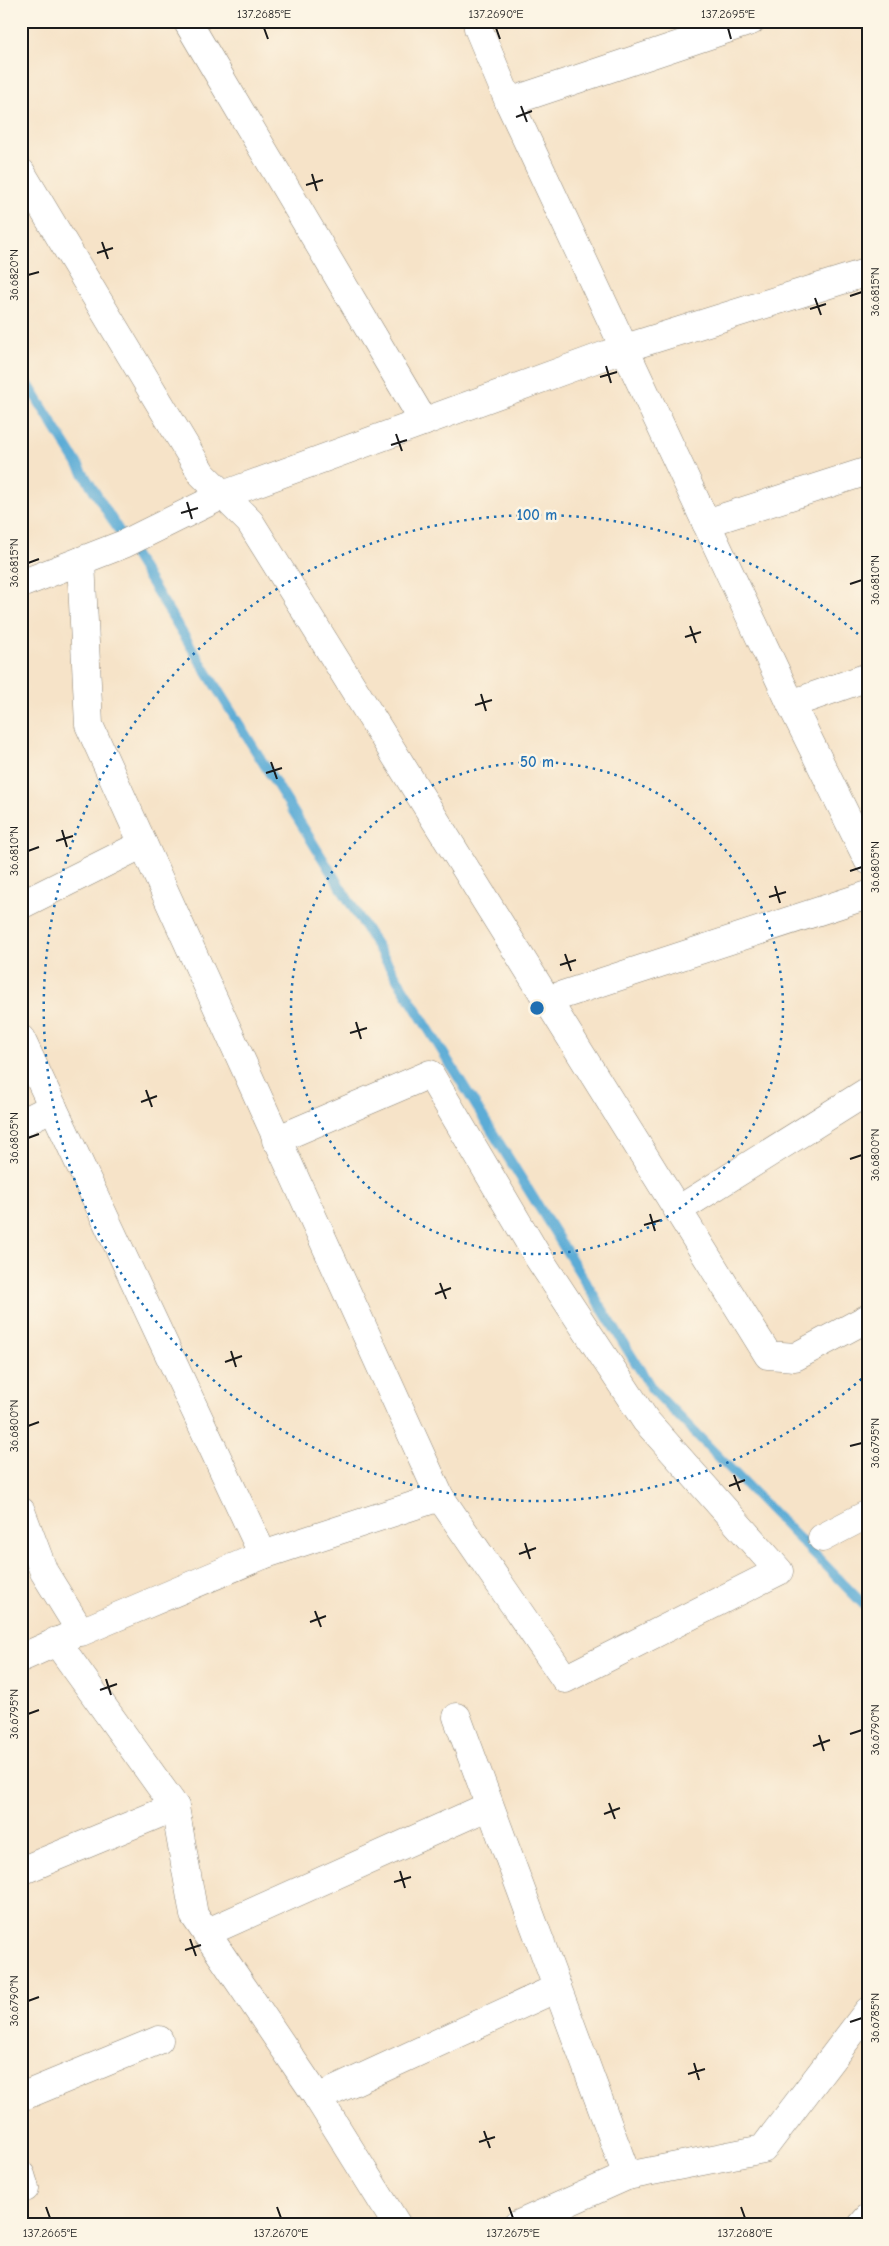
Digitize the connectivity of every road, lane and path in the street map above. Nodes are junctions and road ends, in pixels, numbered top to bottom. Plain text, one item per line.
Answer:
1 (187, 21) edge
2 (477, 21) edge
3 (750, 21) edge
4 (509, 102) junction
5 (21, 172) edge
6 (868, 272) edge
7 (625, 348) junction
8 (424, 422) junction
9 (868, 471) edge
10 (223, 495) junction
11 (706, 523) junction
12 (81, 561) junction
13 (21, 584) edge
14 (868, 677) edge
15 (791, 704) junction
16 (143, 844) junction
17 (868, 860) edge
18 (868, 895) edge
19 (21, 905) edge
20 (547, 1000) junction
21 (21, 1039) edge
22 (868, 1091) edge
23 (53, 1107) junction
24 (21, 1123) edge
25 (276, 1140) junction
26 (678, 1210) junction
27 (868, 1318) edge
28 (440, 1497) junction
29 (21, 1511) edge
30 (868, 1514) edge
31 (822, 1538) dead end
32 (263, 1555) junction
33 (68, 1637) junction
34 (21, 1658) edge
35 (457, 1717) dead end
36 (489, 1806) junction
37 (175, 1807) junction
38 (21, 1871) edge
39 (206, 1933) junction
40 (557, 1988) junction
41 (868, 2011) edge
42 (159, 2040) dead end
43 (21, 2097) edge
44 (318, 2098) junction
45 (627, 2176) junction
46 (868, 2218) edge
47 (397, 2225) edge
48 (517, 2225) edge
49 (862, 2225) edge

1 - 8 street
2 - 4 street
3 - 4 street
4 - 7 street
5 - 10 street
6 - 7 street
7 - 8 street
7 - 11 street
8 - 10 street
9 - 11 street
10 - 12 street
10 - 20 street
11 - 15 street
12 - 13 street
12 - 16 street
14 - 15 street
15 - 17 street
16 - 19 street
16 - 25 street
18 - 20 street
20 - 26 street
21 - 23 street
22 - 26 street
23 - 24 street
23 - 32 street
25 - 28 street
25 - 28 street
26 - 27 street
28 - 32 street
29 - 33 street
30 - 31 street
32 - 33 street
33 - 34 street
33 - 37 street
35 - 36 street
36 - 39 street
36 - 40 street
37 - 38 street
37 - 39 street
39 - 44 street
40 - 44 street
40 - 45 street
41 - 45 street
42 - 43 street
44 - 47 street
45 - 48 street
46 - 49 street

